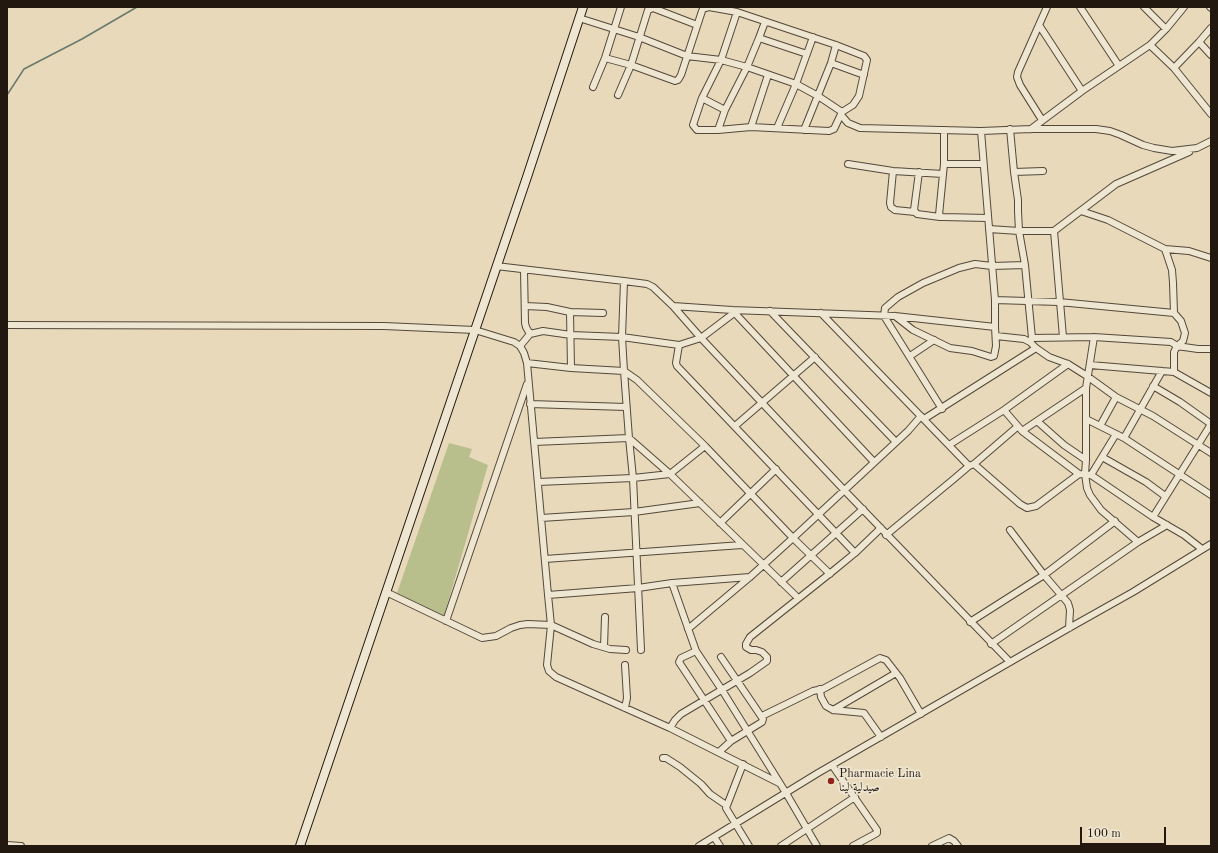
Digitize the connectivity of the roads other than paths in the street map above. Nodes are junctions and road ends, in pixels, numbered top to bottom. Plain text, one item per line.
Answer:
1 (583, 7) edge
2 (621, 7) edge
3 (1046, 7) edge
4 (1080, 7) edge
5 (1144, 7) edge
6 (1184, 7) edge
7 (737, 12) junction
8 (579, 18) junction
9 (765, 22) junction
10 (697, 25) junction
11 (1039, 25) junction
12 (1166, 28) junction
13 (1211, 28) edge
14 (614, 29) junction
15 (640, 37) junction
16 (813, 37) junction
17 (759, 38) junction
18 (1199, 42) junction
19 (836, 45) junction
20 (1150, 45) junction
21 (806, 54) junction
22 (1211, 55) edge
23 (686, 56) junction
24 (605, 58) junction
25 (721, 60) junction
26 (831, 63) junction
27 (631, 65) junction
28 (1119, 66) junction
29 (747, 67) junction
30 (1174, 68) junction
31 (768, 75) junction
32 (864, 75) junction
33 (796, 84) junction
34 (593, 87) dead end
35 (1082, 91) junction
36 (618, 96) dead end
37 (818, 96) junction
38 (702, 98) junction
39 (725, 110) junction
40 (842, 114) junction
41 (1211, 114) edge
42 (1042, 120) junction
43 (751, 127) junction
44 (776, 128) junction
45 (1031, 129) junction
46 (718, 130) junction
47 (804, 130) junction
48 (944, 130) junction
49 (1010, 130) junction
50 (981, 131) junction
51 (1211, 141) edge
52 (1197, 148) junction
53 (848, 164) dead end
54 (944, 164) junction
55 (983, 164) junction
56 (893, 171) junction
57 (1043, 171) dead end
58 (920, 172) junction
59 (1014, 172) junction
60 (943, 174) junction
61 (1081, 211) junction
62 (915, 212) junction
63 (940, 217) junction
64 (988, 218) junction
65 (990, 229) junction
66 (1019, 231) junction
67 (1054, 231) junction
68 (1165, 249) junction
69 (1211, 258) edge
70 (1025, 265) junction
71 (496, 266) junction
72 (992, 266) junction
73 (524, 270) junction
74 (624, 281) junction
75 (996, 300) junction
76 (1029, 302) junction
77 (1059, 302) junction
78 (525, 306) junction
79 (673, 306) junction
80 (770, 311) junction
81 (570, 312) junction
82 (733, 312) junction
83 (603, 313) dead end
84 (821, 313) junction
85 (1174, 313) junction
86 (884, 316) junction
87 (895, 316) junction
88 (7, 325) edge
89 (995, 327) junction
90 (475, 330) junction
91 (530, 334) junction
92 (571, 335) junction
93 (996, 336) junction
94 (622, 337) junction
95 (1063, 337) junction
96 (1094, 337) junction
97 (701, 338) junction
98 (934, 340) junction
99 (1031, 340) junction
100 (679, 345) junction
101 (520, 346) junction
102 (1177, 346) junction
103 (1036, 348) junction
104 (1210, 350) edge
105 (910, 356) junction
106 (815, 357) junction
107 (526, 363) junction
108 (1068, 364) junction
109 (1090, 365) junction
110 (571, 368) junction
111 (624, 371) junction
112 (1162, 371) junction
113 (1174, 372) junction
114 (793, 376) junction
115 (1087, 376) junction
116 (528, 381) junction
117 (1153, 386) junction
118 (1086, 388) junction
119 (1211, 393) edge
120 (1116, 397) junction
121 (762, 403) junction
122 (530, 404) junction
123 (626, 408) junction
124 (942, 409) junction
125 (1139, 409) junction
126 (1004, 410) junction
127 (922, 418) junction
128 (1086, 419) junction
129 (1037, 421) junction
130 (1211, 424) edge
131 (735, 426) junction
132 (1100, 426) junction
133 (1020, 429) junction
134 (1116, 434) junction
135 (628, 438) junction
136 (1124, 438) junction
137 (534, 442) junction
138 (896, 442) junction
139 (949, 445) junction
140 (705, 446) junction
141 (1198, 446) junction
142 (1211, 453) edge
143 (1102, 457) junction
144 (1086, 460) junction
145 (874, 462) junction
146 (972, 465) junction
147 (776, 469) junction
148 (1180, 473) junction
149 (670, 474) junction
150 (1085, 474) junction
151 (633, 478) junction
152 (538, 482) junction
153 (845, 491) junction
154 (750, 494) junction
155 (1211, 494) edge
156 (1165, 496) junction
157 (700, 503) junction
158 (863, 509) junction
159 (634, 512) junction
160 (818, 514) junction
161 (1153, 517) junction
162 (541, 518) junction
163 (1115, 521) junction
164 (720, 523) junction
165 (1167, 525) junction
166 (881, 528) junction
167 (1010, 530) dead end
168 (836, 533) junction
169 (886, 535) junction
170 (793, 538) junction
171 (1138, 542) junction
172 (1211, 544) edge
173 (742, 545) junction
174 (1202, 550) junction
175 (636, 553) junction
176 (855, 553) junction
177 (811, 555) junction
178 (545, 559) junction
179 (763, 566) junction
180 (830, 574) junction
181 (1044, 575) junction
182 (750, 577) junction
183 (781, 582) junction
184 (672, 583) junction
185 (638, 588) junction
186 (386, 592) junction
187 (548, 594) junction
188 (1061, 595) junction
189 (798, 598) junction
190 (605, 617) dead end
191 (446, 621) junction
192 (970, 622) junction
193 (550, 625) junction
194 (688, 628) junction
195 (1069, 628) junction
196 (991, 644) junction
197 (604, 647) junction
198 (626, 650) dead end
199 (641, 650) dead end
200 (696, 651) junction
201 (721, 657) dead end
202 (1010, 662) junction
203 (625, 665) dead end
204 (896, 673) junction
205 (738, 681) junction
206 (820, 689) junction
207 (722, 690) junction
208 (704, 700) junction
209 (625, 708) junction
210 (833, 710) junction
211 (921, 714) junction
212 (762, 716) junction
213 (670, 728) junction
214 (746, 731) junction
215 (881, 737) junction
216 (731, 741) junction
217 (719, 752) junction
218 (663, 758) dead end
219 (743, 764) junction
220 (832, 765) junction
221 (779, 783) junction
222 (786, 793) junction
223 (855, 797) junction
224 (726, 805) junction
225 (736, 824) junction
226 (807, 829) junction
227 (714, 837) junction
228 (7, 845) edge
229 (21, 846) edge
230 (300, 846) edge
231 (699, 846) edge
232 (720, 846) edge
233 (749, 846) edge
234 (781, 846) edge
235 (817, 846) edge
236 (853, 846) edge
237 (932, 846) edge
238 (958, 846) edge

1 - 8 street
2 - 14 street
3 - 11 street
4 - 28 street
5 - 12 street
6 - 12 street
7 - 9 street
7 - 10 street
7 - 25 street
8 - 14 street
8 - 71 street
9 - 16 street
9 - 17 street
10 - 15 street
10 - 23 street
11 - 35 street
11 - 42 street
12 - 20 street
13 - 18 street
14 - 15 street
14 - 24 street
15 - 23 street
15 - 27 street
16 - 19 street
16 - 21 street
17 - 21 street
17 - 29 street
18 - 22 street
18 - 30 street
19 - 26 street
19 - 32 street
20 - 28 street
20 - 30 street
21 - 33 street
23 - 25 street
23 - 27 street
24 - 27 street
24 - 34 street
25 - 29 street
25 - 38 street
26 - 32 street
26 - 37 street
27 - 36 street
28 - 35 street
29 - 31 street
29 - 39 street
30 - 41 street
31 - 33 street
31 - 43 street
32 - 40 street
33 - 37 street
33 - 44 street
35 - 42 street
37 - 40 street
37 - 47 street
38 - 39 street
38 - 46 street
39 - 46 street
40 - 47 street
40 - 48 street
42 - 45 street
43 - 44 street
43 - 46 street
44 - 47 street
45 - 49 street
45 - 52 street
48 - 50 street
48 - 54 street
49 - 50 street
49 - 59 street
50 - 55 street
51 - 52 street
52 - 61 street
53 - 56 street
54 - 55 street
54 - 60 street
55 - 64 street
56 - 58 street
56 - 62 street
57 - 59 street
58 - 60 street
58 - 62 street
59 - 66 street
60 - 63 street
61 - 67 street
61 - 68 street
62 - 63 street
63 - 64 street
64 - 65 street
65 - 66 street
65 - 72 street
66 - 67 street
66 - 70 street
67 - 77 street
68 - 69 street
68 - 85 street
70 - 72 street
70 - 76 street
71 - 73 street
71 - 90 street
72 - 75 street
72 - 86 street
73 - 74 street
73 - 78 street
74 - 79 street
74 - 94 street
75 - 76 street
75 - 89 street
76 - 77 street
76 - 99 street
77 - 85 street
77 - 95 street
78 - 81 street
78 - 91 street
79 - 82 street
79 - 97 street
80 - 82 street
80 - 84 street
80 - 106 street
81 - 83 street
81 - 92 street
82 - 97 street
82 - 114 street
84 - 86 street
84 - 127 street
85 - 102 street
86 - 87 street
86 - 105 street
87 - 89 street
87 - 98 street
88 - 90 street
89 - 93 street
90 - 101 street
90 - 186 street
91 - 92 street
91 - 101 street
92 - 94 street
92 - 110 street
93 - 98 street
93 - 99 street
94 - 100 street
94 - 111 street
95 - 96 street
95 - 99 street
96 - 102 street
96 - 109 street
97 - 100 street
97 - 121 street
98 - 105 street
99 - 103 street
100 - 131 street
101 - 107 street
102 - 104 street
102 - 113 street
103 - 108 street
103 - 124 street
105 - 124 street
106 - 114 street
106 - 138 street
107 - 110 street
107 - 116 street
108 - 115 street
108 - 126 street
109 - 112 street
109 - 115 street
110 - 111 street
111 - 123 street
111 - 140 street
112 - 113 street
112 - 117 street
113 - 119 street
114 - 121 street
114 - 145 street
115 - 118 street
115 - 120 street
116 - 122 street
116 - 191 street
117 - 125 street
117 - 130 street
118 - 128 street
118 - 129 street
120 - 125 street
120 - 132 street
121 - 131 street
121 - 153 street
122 - 123 street
122 - 137 street
123 - 135 street
124 - 127 street
125 - 136 street
125 - 141 street
126 - 133 street
126 - 139 street
127 - 138 street
127 - 139 street
128 - 132 street
128 - 144 street
129 - 133 street
129 - 144 street
130 - 141 street
131 - 147 street
132 - 134 street
133 - 146 street
133 - 150 street
134 - 136 street
134 - 143 street
135 - 137 street
135 - 149 street
135 - 151 street
136 - 148 street
137 - 152 street
138 - 145 street
139 - 146 street
140 - 149 street
140 - 154 street
141 - 142 street
141 - 148 street
143 - 150 street
143 - 156 street
144 - 150 street
145 - 153 street
146 - 150 street
146 - 169 street
147 - 154 street
147 - 160 street
148 - 155 street
148 - 156 street
149 - 151 street
149 - 157 street
150 - 161 street
150 - 163 street
151 - 152 street
151 - 159 street
152 - 162 street
153 - 158 street
153 - 160 street
154 - 164 street
154 - 170 street
156 - 161 street
157 - 159 street
157 - 164 street
158 - 166 street
158 - 168 street
159 - 162 street
159 - 175 street
160 - 168 street
160 - 170 street
161 - 165 street
162 - 178 street
163 - 171 street
163 - 181 street
164 - 173 street
165 - 171 street
165 - 174 street
166 - 169 street
166 - 176 street
167 - 181 street
168 - 176 street
168 - 177 street
169 - 192 street
170 - 177 street
170 - 179 street
171 - 188 street
172 - 174 street
173 - 175 street
173 - 179 street
174 - 195 street
175 - 178 street
175 - 185 street
176 - 180 street
177 - 180 street
177 - 183 street
178 - 187 street
179 - 182 street
179 - 183 street
180 - 189 street
181 - 188 street
181 - 192 street
182 - 184 street
182 - 194 street
183 - 189 street
184 - 185 street
184 - 194 street
185 - 187 street
185 - 199 street
186 - 191 street
186 - 230 street
187 - 193 street
188 - 195 street
188 - 196 street
189 - 205 street
190 - 197 street
191 - 193 street
192 - 196 street
193 - 197 street
193 - 209 street
194 - 200 street
195 - 202 street
196 - 202 street
197 - 198 street
200 - 207 street
200 - 208 street
201 - 205 street
202 - 211 street
203 - 209 street
204 - 206 street
204 - 210 street
204 - 211 street
205 - 207 street
205 - 212 street
206 - 210 street
206 - 212 street
207 - 208 street
207 - 214 street
208 - 213 street
208 - 216 street
209 - 213 street
210 - 215 street
211 - 215 street
212 - 214 street
213 - 217 street
214 - 216 street
214 - 221 street
215 - 220 street
216 - 217 street
217 - 219 street
218 - 224 street
219 - 221 street
219 - 224 street
220 - 222 street
220 - 223 street
221 - 222 street
222 - 225 street
222 - 226 street
223 - 226 street
223 - 236 street
224 - 225 street
225 - 227 street
225 - 233 street
226 - 234 street
226 - 235 street
227 - 231 street
227 - 232 street
228 - 229 street
237 - 238 street

